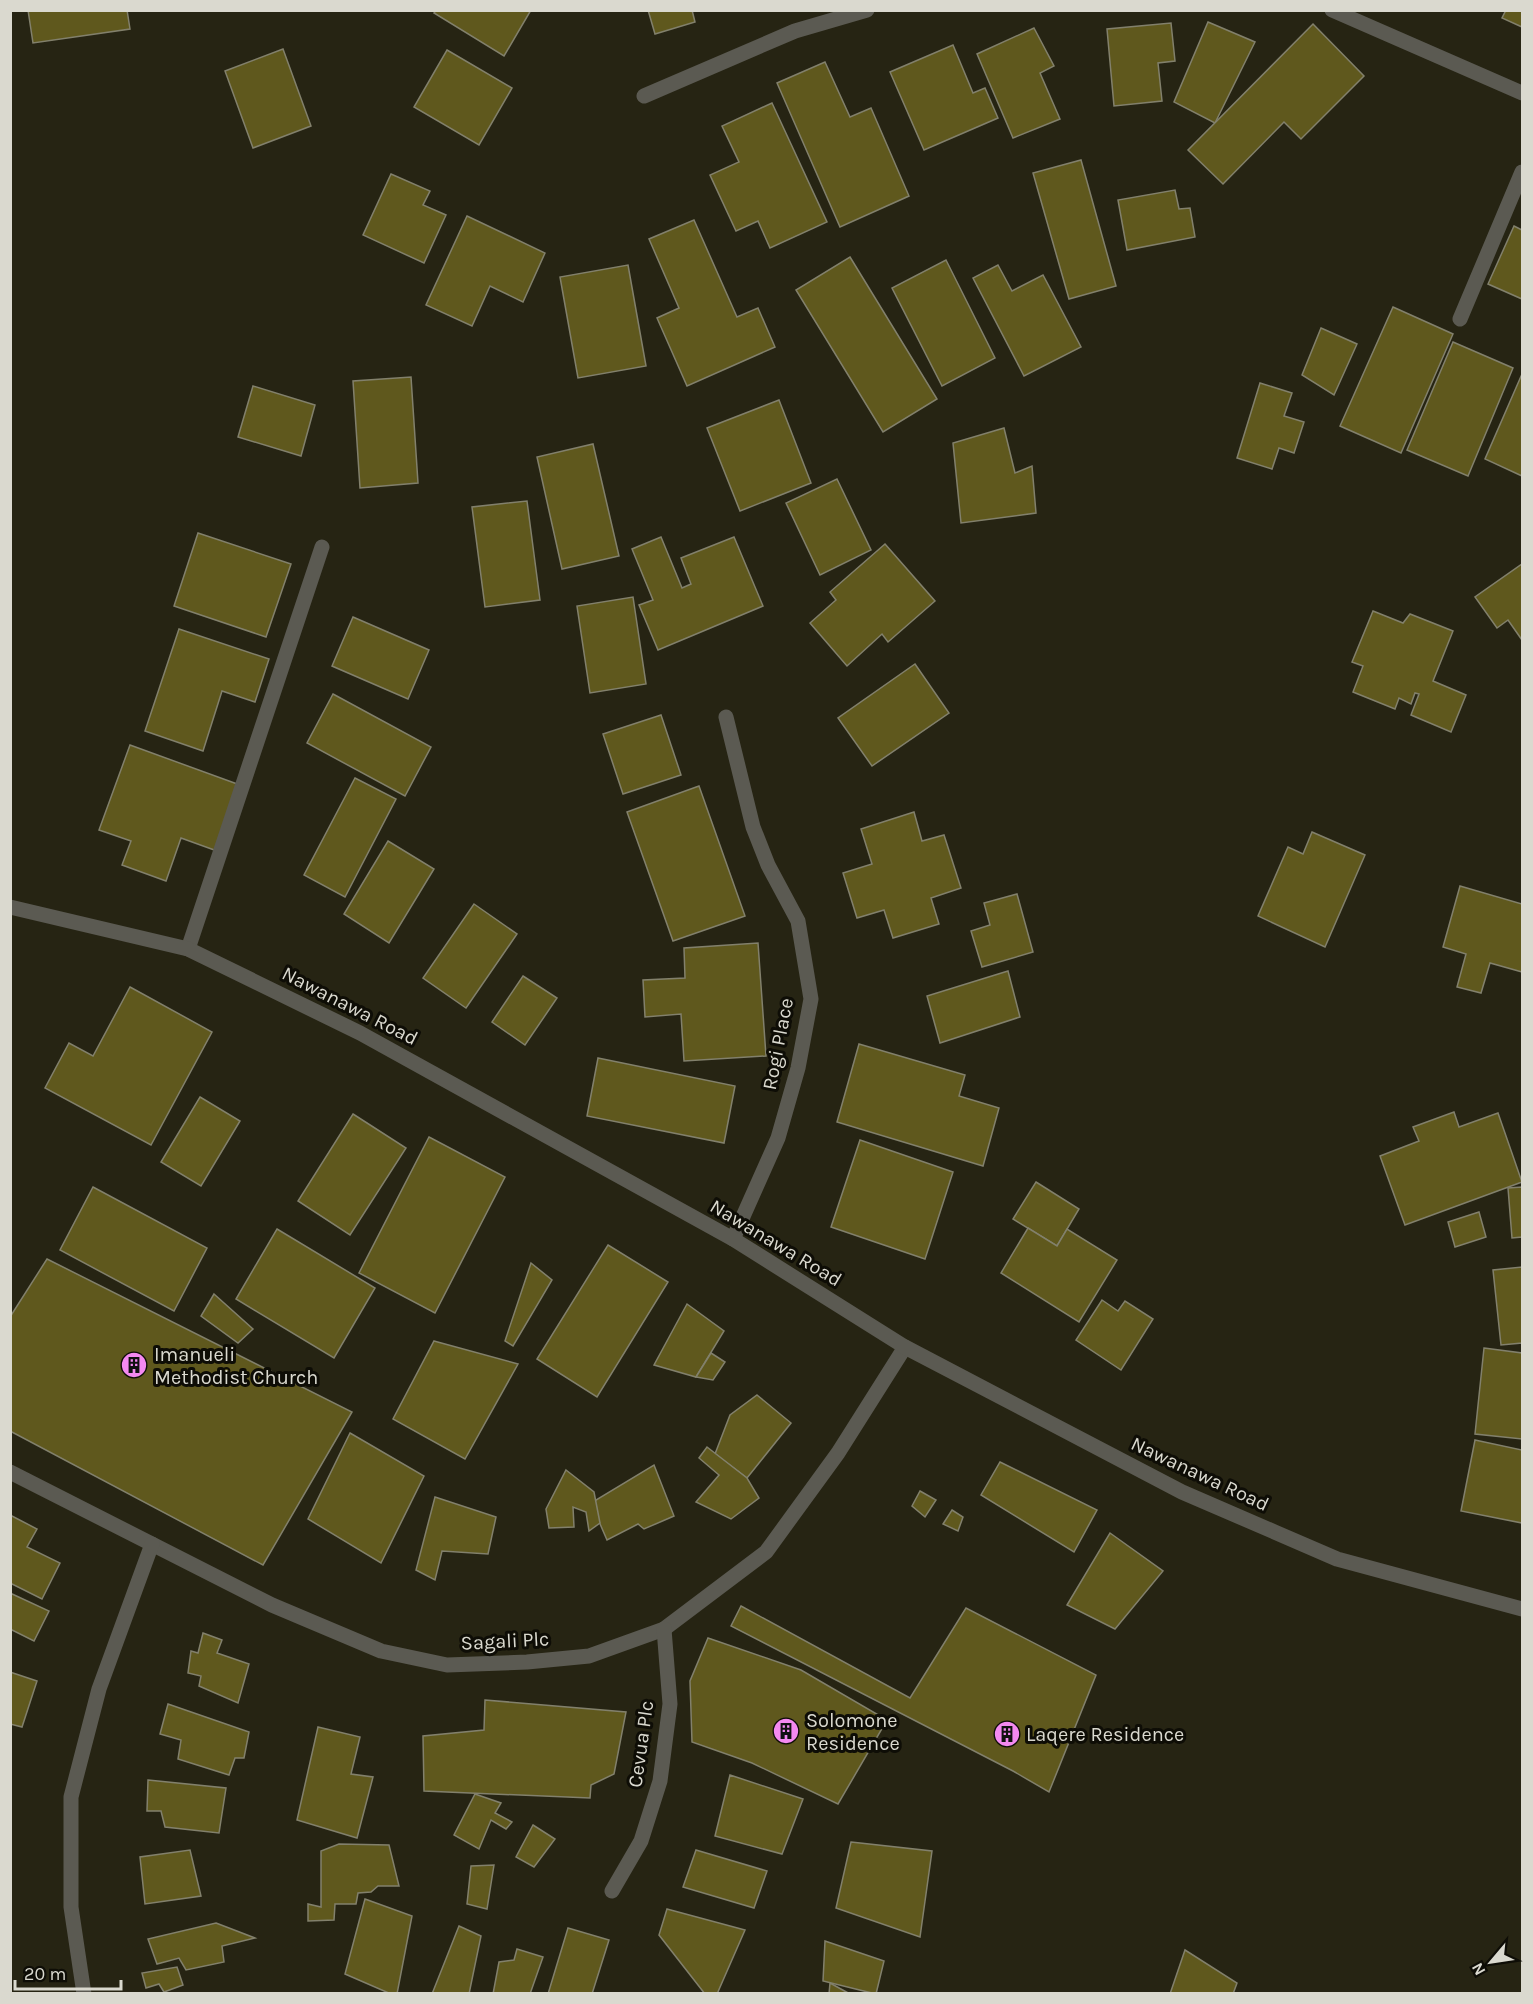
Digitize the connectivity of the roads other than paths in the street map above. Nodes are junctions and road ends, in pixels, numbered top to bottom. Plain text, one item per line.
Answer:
1 (867, 10) edge
2 (1332, 10) edge
3 (1522, 93) edge
4 (644, 96) dead end
5 (1522, 172) edge
6 (1460, 319) dead end
7 (322, 547) dead end
8 (726, 717) dead end
9 (10, 907) edge
10 (188, 949) junction
11 (733, 1239) junction
12 (905, 1347) junction
13 (10, 1472) edge
14 (152, 1544) junction
15 (1522, 1609) edge
16 (664, 1629) junction
17 (612, 1891) dead end
18 (84, 1994) edge

1 - 4 street
2 - 3 street
5 - 6 street
7 - 10 street
8 - 11 street, Rogi Place
9 - 10 street, Nawanawa Road
10 - 11 street, Nawanawa Road
11 - 12 street, Nawanawa Road
12 - 15 street, Nawanawa Road
12 - 16 street, Sagali Plc
13 - 14 street, Sagali Plc
14 - 16 street, Sagali Plc
14 - 18 street
16 - 17 street, Cevua Plc

